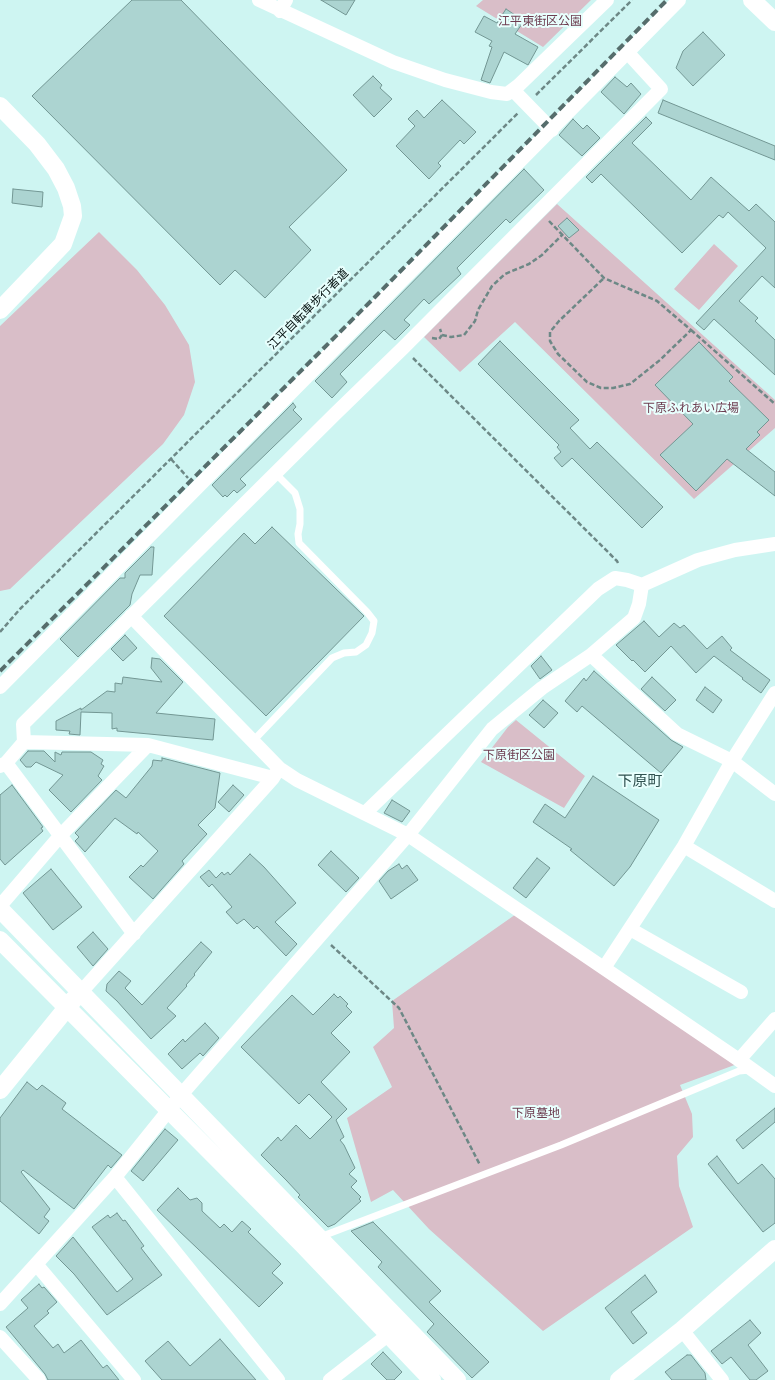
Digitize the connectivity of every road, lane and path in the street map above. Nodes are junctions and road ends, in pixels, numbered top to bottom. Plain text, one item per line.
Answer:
1 (259, 0) edge
2 (608, 0) edge
3 (632, 0) edge
4 (679, 0) edge
5 (752, 0) edge
6 (283, 6) edge
7 (775, 22) edge
8 (628, 53) junction
9 (513, 90) junction
10 (527, 104) junction
11 (0, 106) edge
12 (552, 130) junction
13 (544, 216) dead end
14 (563, 234) dead end
15 (604, 278) junction
16 (0, 310) edge
17 (692, 330) junction
18 (442, 335) dead end
19 (403, 348) junction
20 (775, 404) edge
21 (170, 459) junction
22 (275, 473) junction
23 (197, 487) junction
24 (775, 544) edge
25 (627, 580) junction
26 (642, 585) junction
27 (131, 616) junction
28 (0, 632) edge
29 (591, 655) junction
30 (0, 687) edge
31 (775, 694) edge
32 (253, 741) junction
33 (24, 742) junction
34 (148, 745) junction
35 (732, 761) junction
36 (3, 764) edge
37 (276, 773) junction
38 (775, 794) edge
39 (365, 813) junction
40 (408, 835) junction
41 (60, 836) junction
42 (684, 846) junction
43 (775, 901) edge
44 (0, 908) edge
45 (630, 929) junction
46 (134, 934) junction
47 (320, 936) junction
48 (0, 940) edge
49 (604, 968) junction
50 (81, 992) junction
51 (742, 992) dead end
52 (67, 1006) junction
53 (775, 1019) edge
54 (740, 1060) junction
55 (753, 1070) junction
56 (775, 1086) edge
57 (0, 1090) edge
58 (181, 1095) junction
59 (169, 1109) junction
60 (484, 1174) junction
61 (115, 1178) junction
62 (319, 1237) junction
63 (775, 1249) edge
64 (36, 1264) junction
65 (0, 1304) edge
66 (682, 1330) junction
67 (388, 1335) junction
68 (0, 1336) edge
69 (39, 1380) edge
70 (134, 1380) edge
71 (278, 1380) edge
72 (330, 1380) edge
73 (432, 1380) edge
74 (457, 1380) edge
75 (619, 1380) edge
76 (722, 1380) edge

1 - 6 street
2 - 9 street
3 - 10 path, 江平自転車歩行者道
4 - 8 street
5 - 7 street
6 - 9 street
8 - 12 street
8 - 19 street
9 - 10 street
10 - 12 street
10 - 21 path, 江平自転車歩行者道
11 - 16 street
12 - 23 street
13 - 15 path
14 - 18 path
15 - 17 path
15 - 17 path
17 - 20 path
19 - 22 street
19 - 25 path
21 - 23 path
21 - 28 path, 江平自転車歩行者道
22 - 27 street
22 - 32 lane
23 - 30 street
24 - 26 street
25 - 26 street
25 - 39 street
26 - 29 street
27 - 32 street
27 - 33 street
29 - 35 street
29 - 40 street
31 - 35 street
32 - 37 street
33 - 34 street
33 - 36 street
34 - 37 street
34 - 41 street
35 - 38 street
35 - 42 street
36 - 41 street
37 - 39 street
37 - 46 street
39 - 40 street
40 - 47 street
40 - 49 street
41 - 44 street
41 - 46 street
42 - 43 street
42 - 45 street
44 - 50 street
45 - 49 street
45 - 51 street
46 - 50 street
47 - 58 street
47 - 60 path
48 - 52 street
49 - 54 street
50 - 52 street
50 - 58 street
52 - 57 street
52 - 59 street
53 - 54 street
54 - 55 street
55 - 56 street
55 - 60 lane
58 - 59 street
58 - 62 street
59 - 61 street
59 - 67 street
60 - 62 lane
61 - 64 street
61 - 71 street
62 - 74 street
63 - 66 street
64 - 65 street
64 - 70 street
66 - 75 street
66 - 76 street
67 - 72 street
67 - 73 street
68 - 69 street

